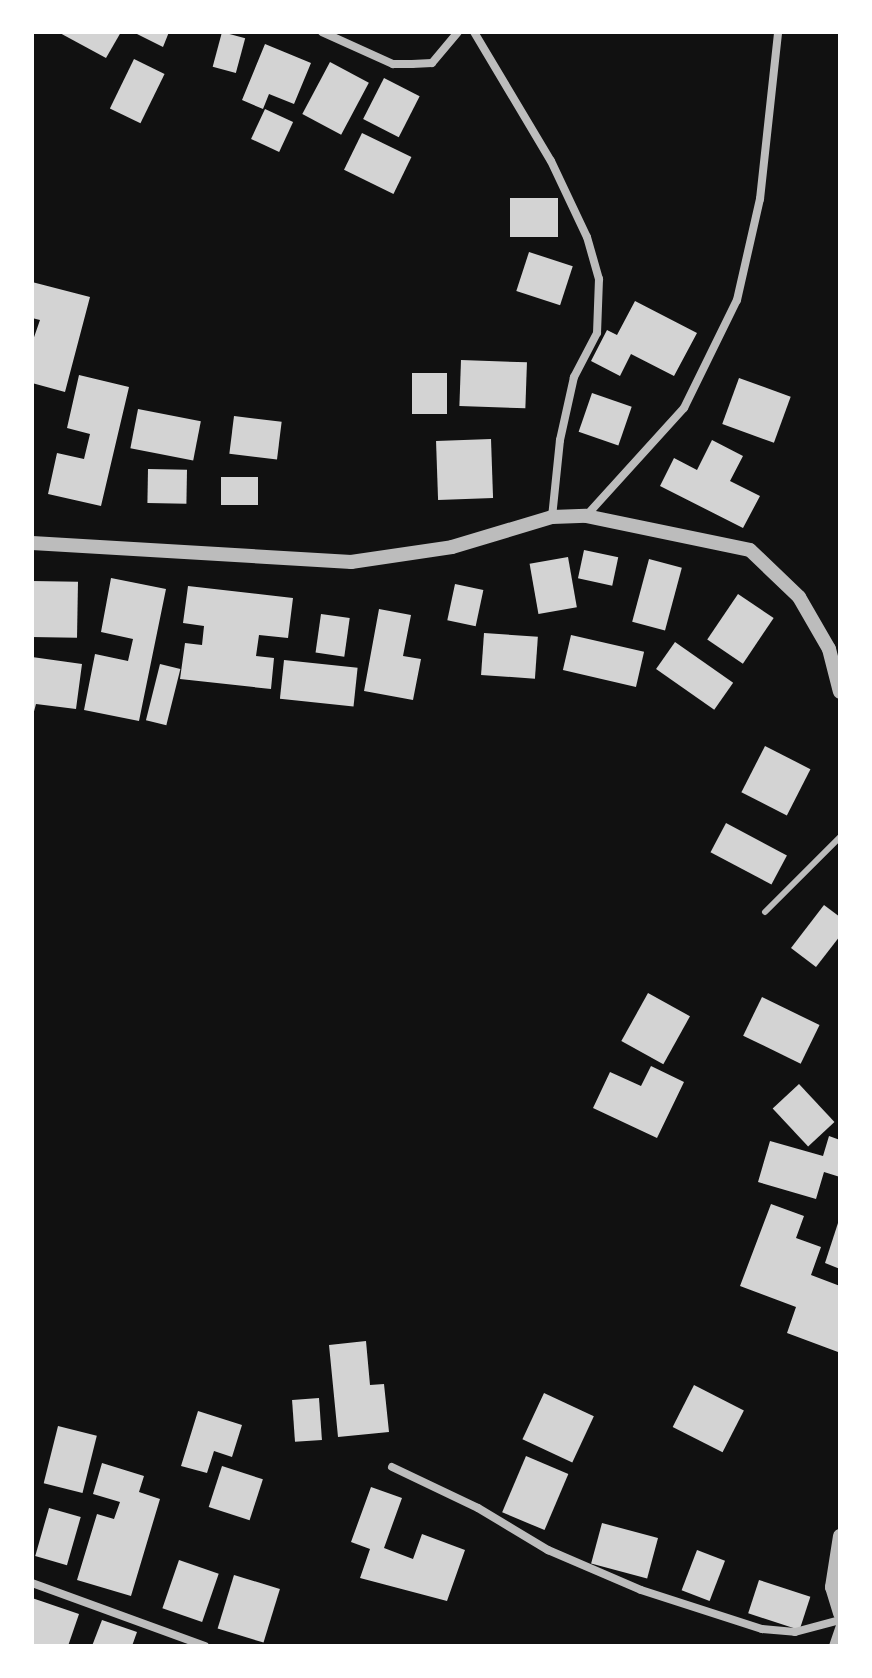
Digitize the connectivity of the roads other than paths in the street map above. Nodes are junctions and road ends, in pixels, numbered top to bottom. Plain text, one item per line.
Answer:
1 (322, 32) edge
2 (458, 32) edge
3 (474, 32) edge
4 (778, 32) edge
5 (586, 516) junction
6 (552, 517) junction
7 (32, 543) edge
8 (840, 692) edge
9 (840, 837) edge
10 (765, 912) dead end
11 (392, 1467) dead end
12 (840, 1536) edge
13 (32, 1583) edge
14 (840, 1614) edge
15 (840, 1623) edge
16 (205, 1646) edge
17 (833, 1646) edge

1 - 2 street
3 - 6 street
4 - 5 street
5 - 6 street
5 - 8 street
6 - 7 street
9 - 10 lane
11 - 15 street
12 - 14 street
13 - 16 street
15 - 17 street

